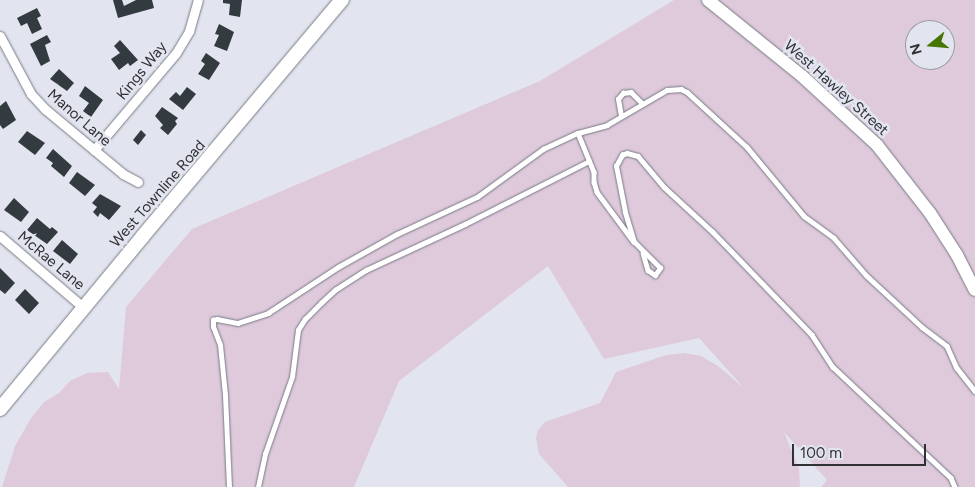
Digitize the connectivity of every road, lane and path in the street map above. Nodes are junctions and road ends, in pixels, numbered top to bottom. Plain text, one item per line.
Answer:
1 (198, 0) edge
2 (342, 0) edge
3 (708, 0) edge
4 (0, 36) edge
5 (642, 104) junction
6 (621, 116) junction
7 (578, 133) junction
8 (94, 150) junction
9 (589, 161) junction
10 (138, 182) dead end
11 (0, 236) edge
12 (634, 242) junction
13 (643, 253) junction
14 (975, 290) edge
15 (84, 308) junction
16 (975, 391) edge
17 (0, 409) edge
18 (229, 487) edge
19 (258, 487) edge
20 (955, 487) edge

1 - 8 street, Kings Way
2 - 15 main road, West Townline Road
3 - 14 street, West Hawley Street
4 - 8 street, Manor Lane
5 - 6 lane
5 - 6 lane
5 - 16 lane
6 - 7 lane
7 - 9 lane
7 - 18 lane
8 - 10 street, Manor Lane
9 - 12 lane
9 - 19 lane
11 - 15 street, McRae Lane
12 - 13 lane
12 - 20 lane
13 - 13 lane
15 - 17 main road, West Townline Road

